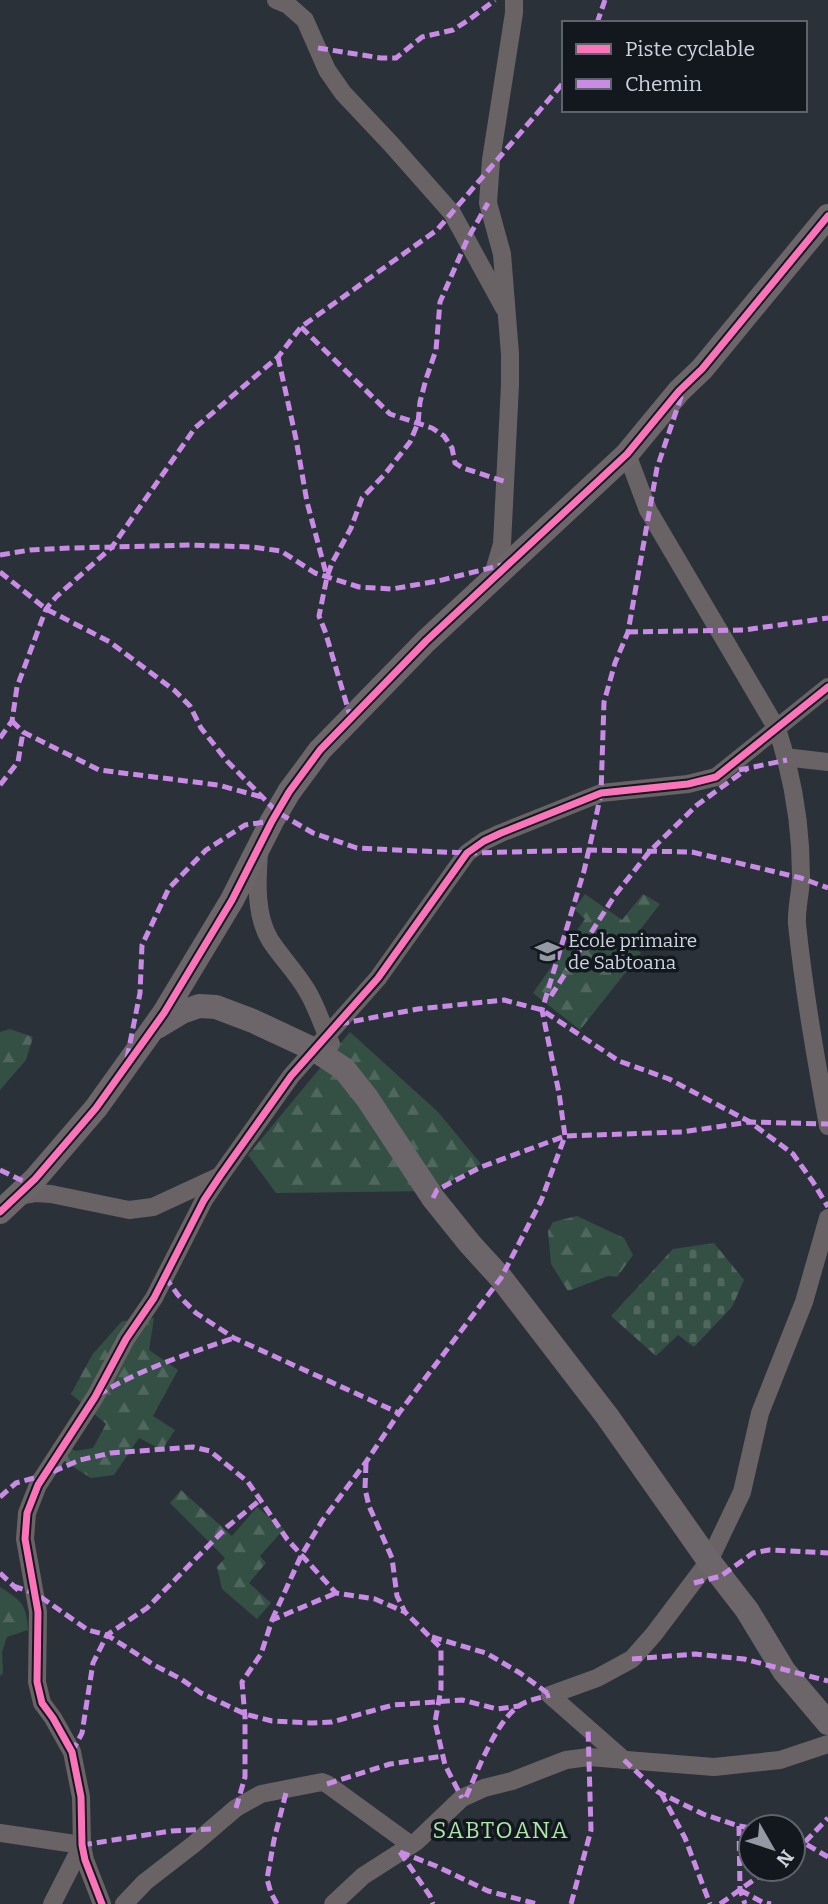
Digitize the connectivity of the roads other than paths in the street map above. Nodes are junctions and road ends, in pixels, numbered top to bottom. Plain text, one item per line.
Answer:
1 (276, 0) edge
2 (514, 0) edge
3 (828, 216) edge
4 (508, 317) junction
5 (627, 454) junction
6 (492, 578) junction
7 (828, 687) edge
8 (777, 729) junction
9 (787, 760) junction
10 (828, 762) edge
11 (260, 847) junction
12 (150, 1032) junction
13 (321, 1043) junction
14 (828, 1126) edge
15 (220, 1176) junction
16 (8, 1205) edge
17 (828, 1218) edge
18 (709, 1561) junction
19 (828, 1723) edge
20 (828, 1744) edge
21 (624, 1760) junction
22 (0, 1833) edge
23 (82, 1845) junction
24 (411, 1845) junction
25 (52, 1904) edge
26 (102, 1904) edge
27 (124, 1904) edge
28 (333, 1904) edge

1 - 4 street
2 - 4 street
3 - 5 street
4 - 6 street
5 - 6 street
5 - 8 street
6 - 11 street
7 - 8 street
8 - 9 street
8 - 13 street
9 - 10 street
9 - 14 street
11 - 12 street
11 - 13 street
12 - 13 street
12 - 16 street
13 - 15 street
13 - 18 street
15 - 16 street
15 - 23 street
17 - 18 street
18 - 19 street
18 - 21 street
20 - 21 street
21 - 24 street
22 - 23 street
23 - 25 street
23 - 26 street
24 - 27 street
24 - 28 street

